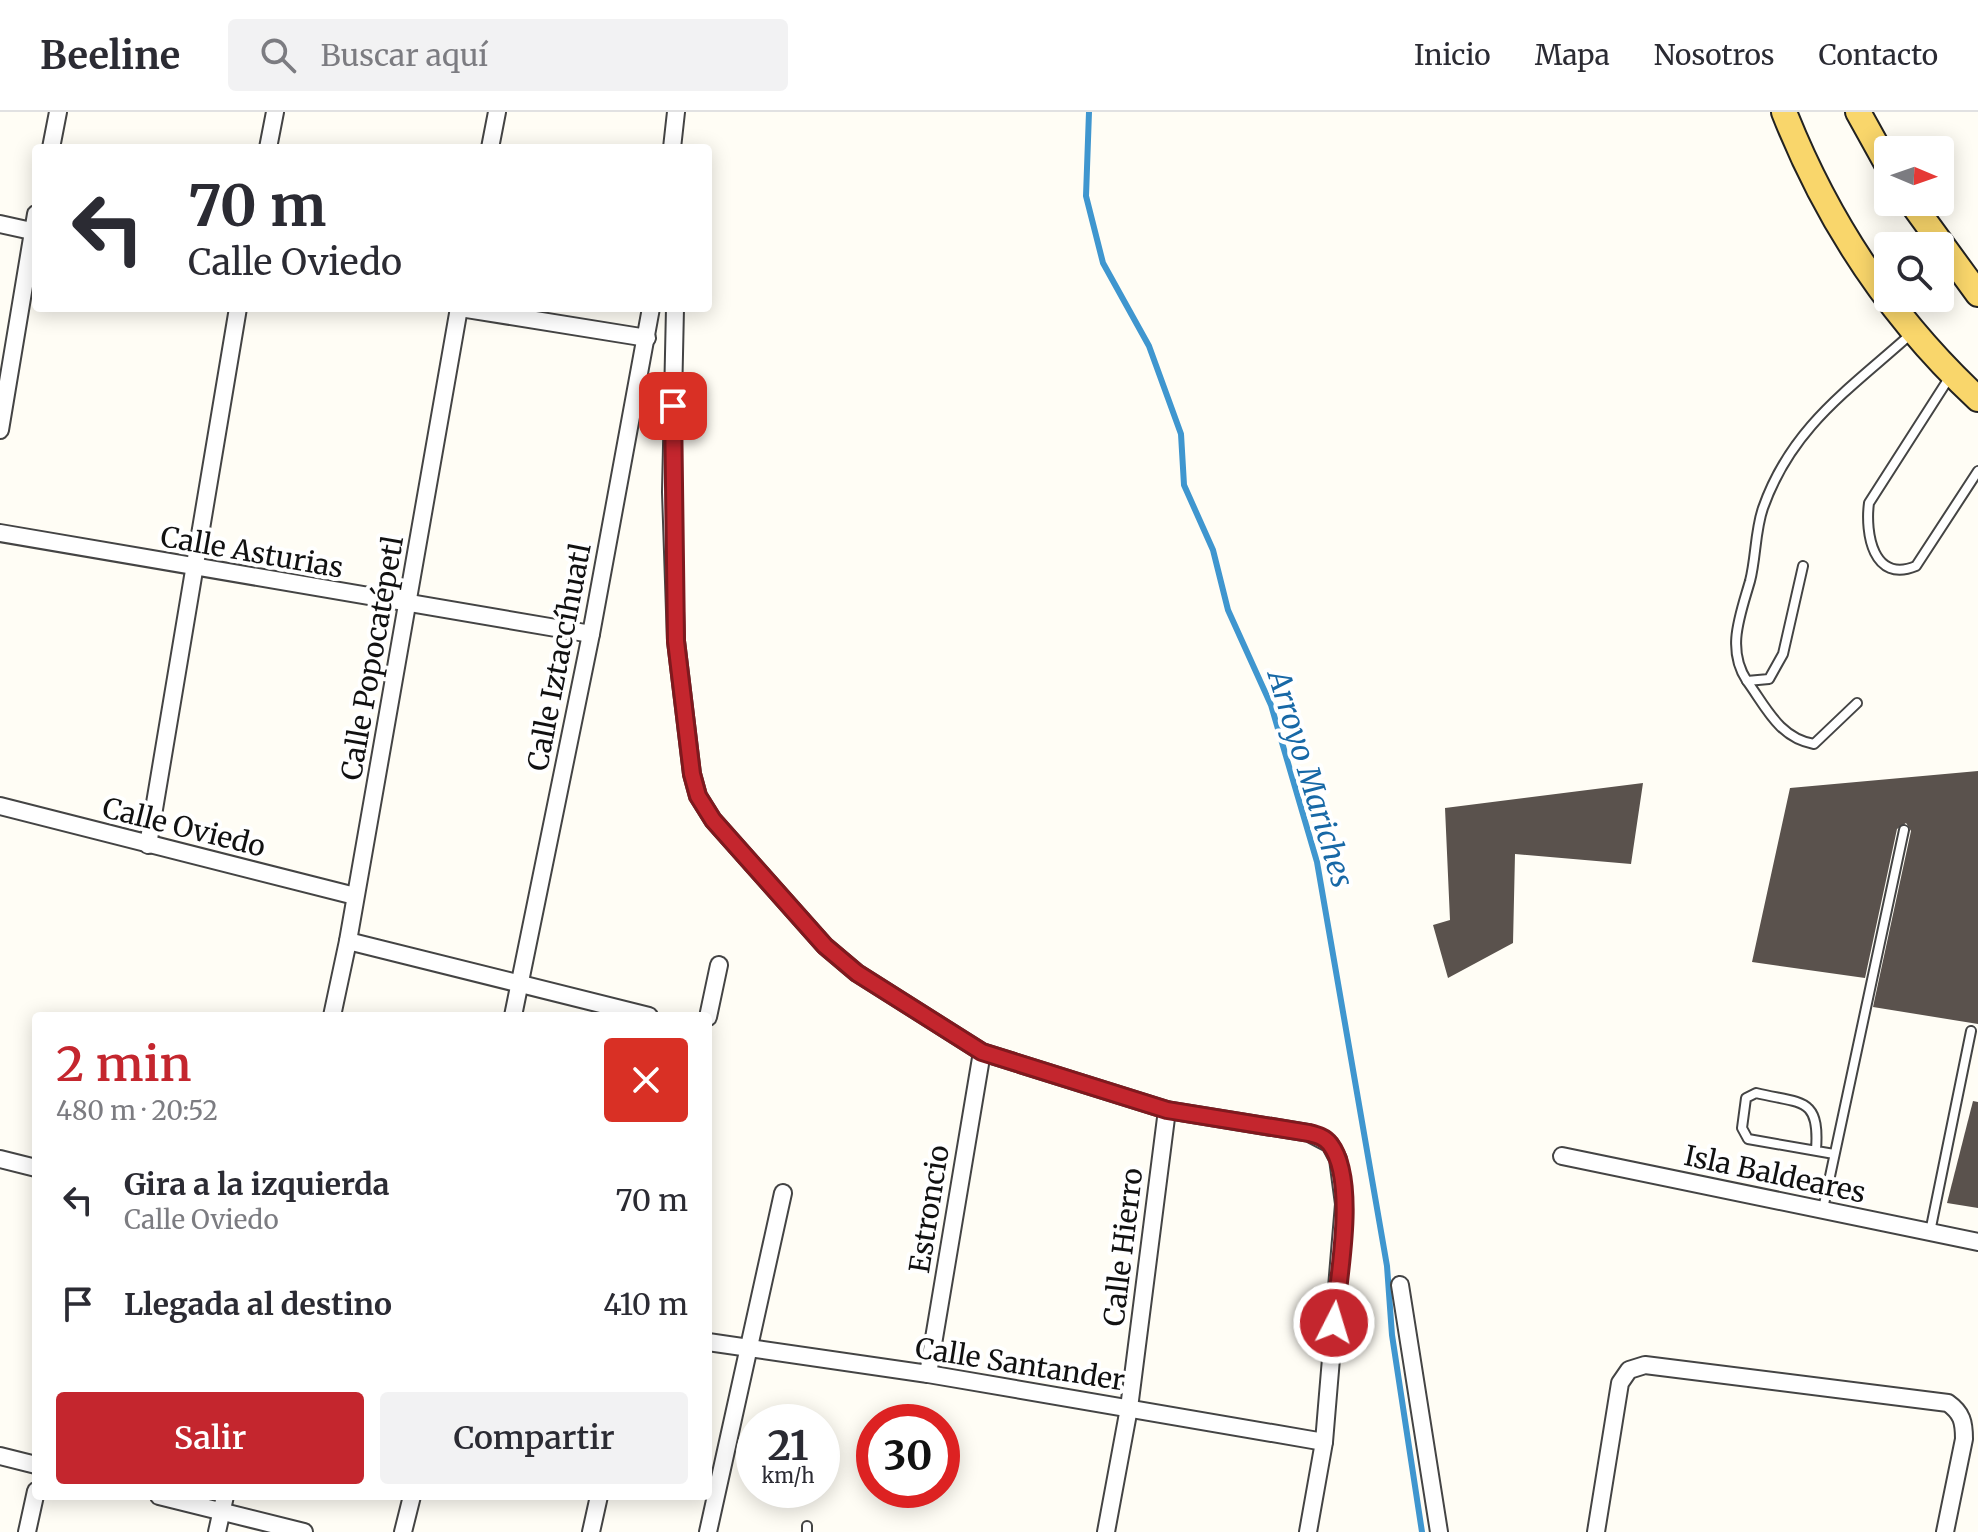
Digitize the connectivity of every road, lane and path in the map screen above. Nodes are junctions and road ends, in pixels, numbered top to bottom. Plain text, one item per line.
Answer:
1 (58, 112) edge
2 (275, 112) edge
3 (497, 112) edge
4 (678, 112) edge
5 (1784, 112) edge
6 (1858, 112) edge
7 (1874, 141) edge
8 (52, 144) edge
9 (269, 144) edge
10 (491, 144) edge
11 (673, 144) edge
12 (681, 144) edge
13 (1921, 216) edge
14 (0, 224) edge
15 (32, 231) edge
16 (32, 243) edge
17 (1978, 294) edge
18 (237, 312) edge
19 (459, 312) edge
20 (485, 312) edge
21 (650, 312) edge
22 (675, 312) edge
23 (1913, 333) junction
24 (647, 338) junction
25 (1952, 373) junction
26 (1978, 399) edge
27 (0, 430) edge
28 (1978, 471) edge
29 (0, 533) edge
30 (1803, 566) dead end
31 (195, 569) junction
32 (408, 605) junction
33 (591, 634) junction
34 (1747, 681) junction
35 (1857, 703) dead end
36 (0, 806) edge
37 (1904, 830) dead end
38 (148, 845) junction
39 (355, 896) junction
40 (348, 941) junction
41 (719, 965) dead end
42 (520, 982) junction
43 (333, 1012) edge
44 (514, 1012) edge
45 (634, 1012) edge
46 (709, 1012) edge
47 (1971, 1031) dead end
48 (982, 1052) junction
49 (1167, 1110) junction
50 (1816, 1150) junction
51 (1834, 1154) junction
52 (1562, 1156) dead end
53 (0, 1159) edge
54 (32, 1167) edge
55 (783, 1193) dead end
56 (1823, 1210) junction
57 (1930, 1232) junction
58 (1978, 1242) edge
59 (1400, 1285) dead end
60 (712, 1343) edge
61 (749, 1351) junction
62 (928, 1374) junction
63 (1129, 1408) junction
64 (1324, 1442) junction
65 (0, 1456) edge
66 (32, 1464) edge
67 (34, 1500) edge
68 (191, 1500) edge
69 (411, 1500) edge
70 (598, 1500) edge
71 (223, 1504) edge
72 (27, 1532) edge
73 (217, 1532) edge
74 (304, 1532) edge
75 (403, 1532) edge
76 (591, 1532) edge
77 (708, 1532) edge
78 (1106, 1532) edge
79 (1308, 1532) edge
80 (1439, 1532) edge
81 (1596, 1532) edge
82 (1945, 1532) edge

1 - 8 street
2 - 9 street
3 - 10 street
4 - 11 street
4 - 12 street
5 - 23 main road
6 - 7 main road
13 - 17 main road
14 - 15 street
16 - 27 street
18 - 31 street
19 - 32 street, Calle Popocatépetl
20 - 24 street
21 - 24 street, Calle Iztaccíhuatl
22 - 48 street
23 - 25 main road
23 - 34 lane
24 - 33 street, Calle Iztaccíhuatl
25 - 26 main road
25 - 28 lane
29 - 31 street, Calle Asturias
30 - 34 lane
31 - 32 street, Calle Asturias
31 - 38 street
32 - 33 street, Calle Asturias
32 - 39 street, Calle Popocatépetl
33 - 42 street, Calle Iztaccíhuatl
34 - 35 lane
36 - 38 street, Calle Oviedo
37 - 51 lane
38 - 39 street, Calle Oviedo
39 - 40 street, Calle Popocatépetl
40 - 42 street
40 - 43 street, Calle Popocatépetl
41 - 46 street
42 - 44 street, Calle Iztaccíhuatl
42 - 45 street
47 - 57 lane
48 - 49 street
48 - 62 street, Estroncio
49 - 63 street, Calle Hierro
49 - 64 street
50 - 50 lane
50 - 51 lane
51 - 56 lane
52 - 56 street, Isla Baldeares
53 - 54 street
55 - 61 street
56 - 57 street, Isla Baldeares
57 - 58 street, Isla Baldeares
59 - 80 street
60 - 61 street, Calle Santander
61 - 62 street, Calle Santander
61 - 77 street
62 - 63 street, Calle Santander
63 - 64 street, Calle Santander
63 - 78 street, Calle Hierro
64 - 79 street
65 - 66 street
67 - 72 street
68 - 71 street
69 - 75 street
70 - 76 street
71 - 73 street
71 - 74 street
81 - 82 street

